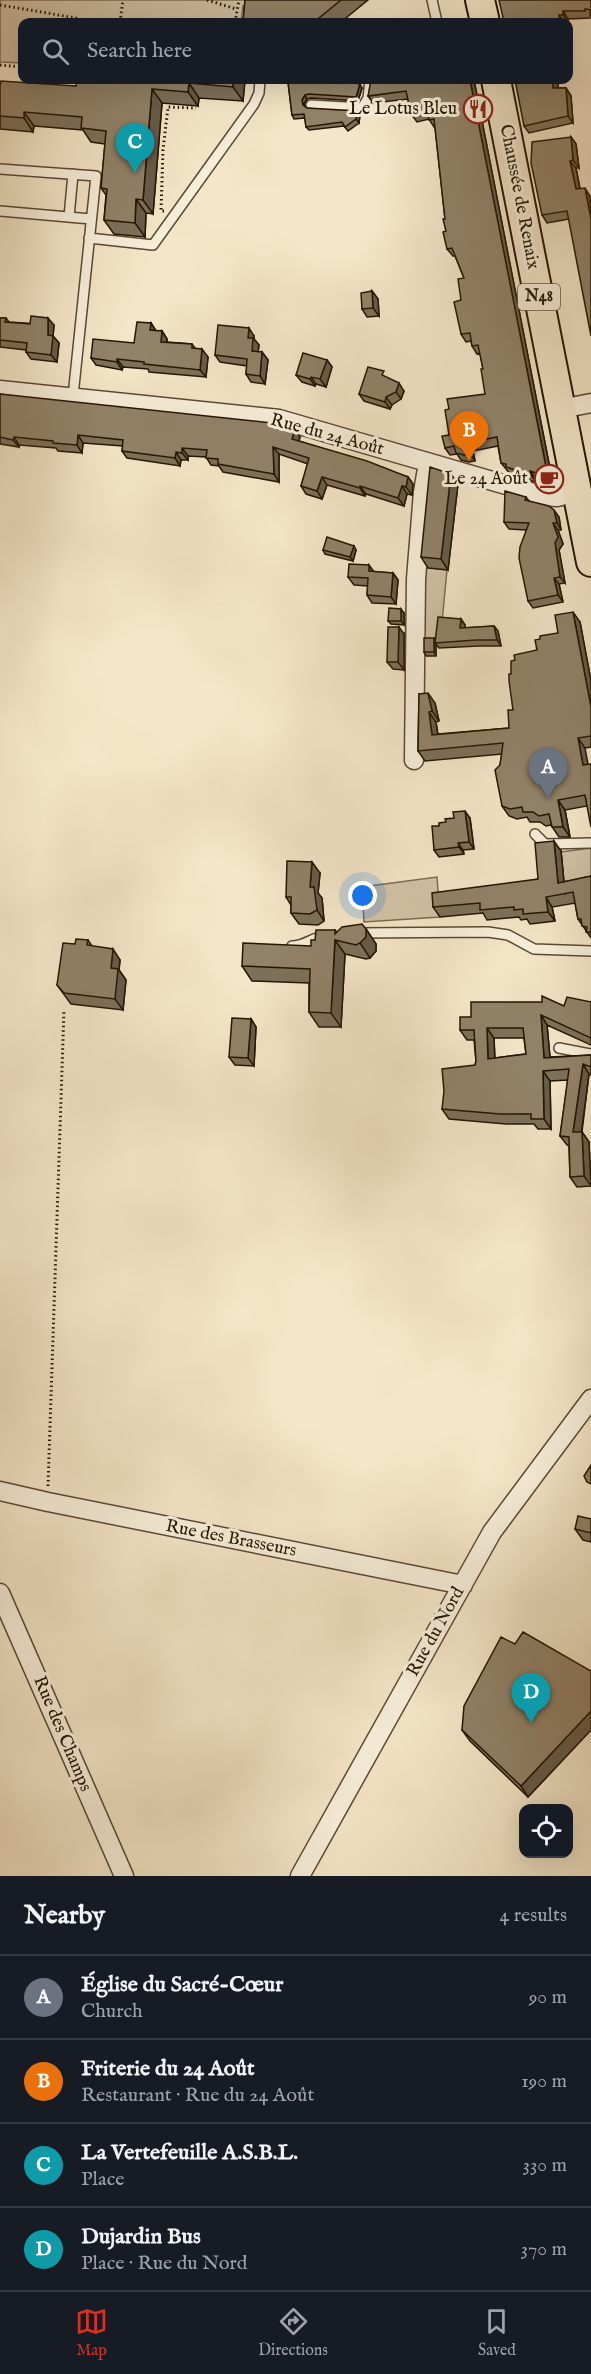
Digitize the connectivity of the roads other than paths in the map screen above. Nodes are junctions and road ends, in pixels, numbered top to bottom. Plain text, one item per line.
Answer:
1 (432, 0) edge
2 (480, 0) edge
3 (436, 18) edge
4 (484, 18) edge
5 (260, 84) edge
6 (370, 84) edge
7 (497, 84) edge
8 (311, 105) dead end
9 (0, 169) edge
10 (73, 174) junction
11 (0, 211) edge
12 (69, 217) junction
13 (91, 219) junction
14 (88, 238) junction
15 (0, 390) edge
16 (74, 396) junction
17 (591, 403) edge
18 (561, 409) junction
19 (428, 463) junction
20 (577, 492) junction
21 (591, 562) edge
22 (414, 760) dead end
23 (535, 834) dead end
24 (591, 843) edge
25 (283, 946) edge
26 (591, 951) edge
27 (560, 1048) dead end
28 (591, 1054) edge
29 (591, 1399) edge
30 (0, 1491) edge
31 (463, 1585) junction
32 (0, 1593) edge
33 (124, 1876) edge
34 (300, 1876) edge

1 - 3 lane
2 - 4 main road
5 - 14 lane
6 - 8 lane
7 - 18 main road, Chaussée de Renaix / N48
9 - 10 lane
10 - 12 lane
10 - 13 lane
11 - 12 lane
12 - 13 lane
13 - 14 lane
14 - 16 lane
15 - 16 street, Rue du 24 Août
16 - 19 street, Rue du 24 Août
17 - 18 street
18 - 20 main road, Chaussée de Renaix / N48
19 - 20 street, Rue du 24 Août
19 - 22 street
20 - 21 main road, Chaussée de Renaix / N48
23 - 24 lane
25 - 26 lane
27 - 28 lane
29 - 31 street, Rue du Nord
30 - 31 street, Rue des Brasseurs
31 - 34 street, Rue du Nord
32 - 33 street, Rue des Champs

